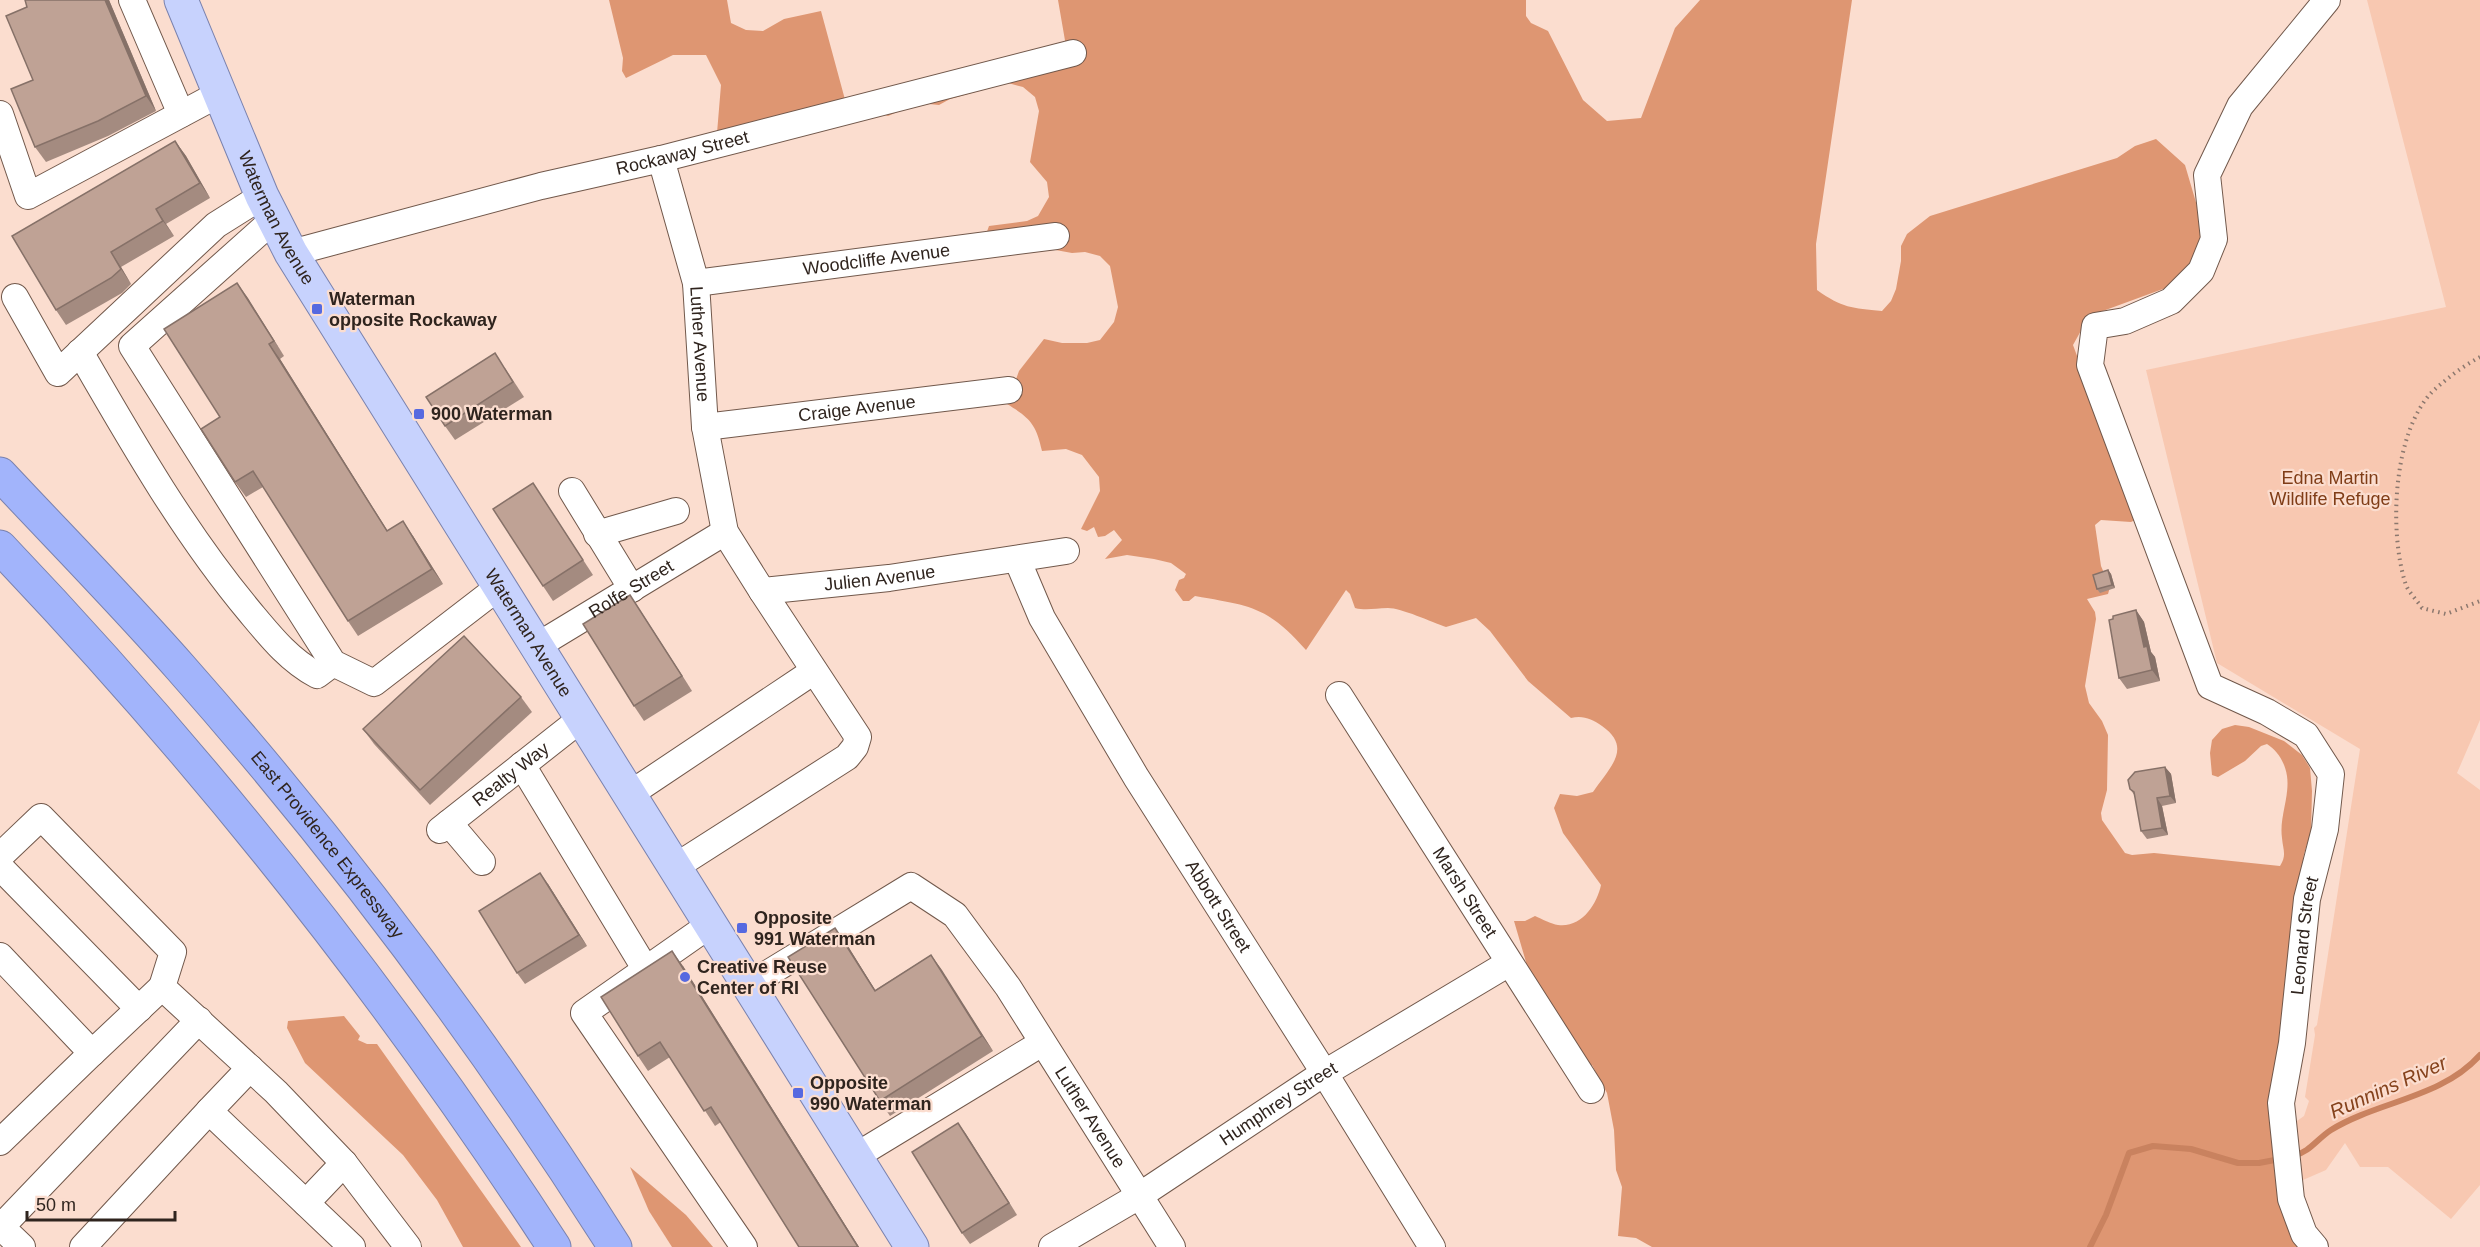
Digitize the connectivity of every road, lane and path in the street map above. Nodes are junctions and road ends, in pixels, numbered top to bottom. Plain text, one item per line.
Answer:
1 (132, 0) edge
2 (181, 0) edge
3 (2327, 0) edge
4 (1073, 53) dead end
5 (219, 94) junction
6 (0, 114) edge
7 (181, 114) junction
8 (661, 159) junction
9 (268, 208) junction
10 (1056, 236) dead end
11 (291, 254) junction
12 (696, 283) junction
13 (15, 297) dead end
14 (112, 323) junction
15 (132, 346) junction
16 (80, 352) junction
17 (2480, 357) edge
18 (1009, 390) dead end
19 (705, 427) junction
20 (0, 474) edge
21 (572, 491) dead end
22 (676, 511) dead end
23 (725, 532) junction
24 (597, 534) junction
25 (0, 547) edge
26 (1066, 551) dead end
27 (1017, 559) junction
28 (500, 586) junction
29 (632, 589) junction
30 (762, 591) junction
31 (2480, 601) edge
32 (537, 646) junction
33 (333, 663) junction
34 (814, 671) junction
35 (1339, 695) dead end
36 (582, 718) junction
37 (522, 765) junction
38 (630, 794) junction
39 (0, 856) edge
40 (482, 862) dead end
41 (0, 867) edge
42 (675, 867) junction
43 (711, 924) junction
44 (0, 956) edge
45 (1509, 963) junction
46 (646, 969) junction
47 (748, 985) junction
48 (162, 987) junction
49 (139, 1009) junction
50 (199, 1020) junction
51 (1042, 1042) junction
52 (92, 1053) junction
53 (250, 1068) junction
54 (1325, 1074) junction
55 (1591, 1090) dead end
56 (209, 1111) junction
57 (0, 1142) edge
58 (856, 1156) junction
59 (344, 1162) junction
60 (1139, 1196) junction
61 (306, 1203) junction
62 (1, 1226) edge
63 (22, 1247) edge
64 (83, 1247) edge
65 (352, 1247) edge
66 (408, 1247) edge
67 (554, 1247) edge
68 (615, 1247) edge
69 (744, 1247) edge
70 (912, 1247) edge
71 (1052, 1247) edge
72 (1172, 1247) edge
73 (1432, 1247) edge
74 (2315, 1247) edge

1 - 7 street
2 - 5 main road, Waterman Avenue
3 - 74 street, Leonard Street
4 - 8 street, Rockaway Street
5 - 7 street
5 - 9 main road, Waterman Avenue
6 - 7 street
8 - 11 street, Rockaway Street
8 - 12 street, Luther Avenue
9 - 11 main road, Waterman Avenue
9 - 14 street
9 - 15 street
10 - 12 street, Woodcliffe Avenue
11 - 28 main road, Waterman Avenue
12 - 19 street, Luther Avenue
13 - 16 street
14 - 15 street
14 - 16 street
15 - 33 street
16 - 33 street
17 - 31 path
18 - 19 street, Craige Avenue
19 - 23 street, Luther Avenue
20 - 68 highway, East Providence Expressway
21 - 24 street
22 - 24 street
23 - 29 street, Rolfe Street
23 - 30 street
24 - 29 street
25 - 67 highway
26 - 27 street, Julien Avenue
27 - 30 street, Julien Avenue
27 - 54 street, Abbott Street
28 - 32 main road, Waterman Avenue
28 - 33 street
29 - 32 street, Rolfe Street
30 - 34 street
32 - 36 main road, Waterman Avenue
34 - 38 street
34 - 42 street
35 - 45 street, Marsh Street
36 - 37 street, Realty Way
36 - 38 main road, Waterman Avenue
37 - 40 street, Realty Way
37 - 46 street
38 - 42 main road, Waterman Avenue
39 - 48 street
41 - 49 street
42 - 43 main road, Waterman Avenue
43 - 46 street
43 - 47 main road, Waterman Avenue
44 - 52 street
45 - 54 street, Humphrey Street
45 - 55 street, Marsh Street
46 - 69 street
47 - 51 street, Luther Avenue
47 - 58 main road, Waterman Avenue
48 - 49 street
48 - 50 street
49 - 52 street
50 - 53 street
50 - 62 street
51 - 58 street
51 - 60 street, Luther Avenue
52 - 57 street
53 - 56 street
53 - 59 street
54 - 60 street, Humphrey Street
54 - 73 street, Abbott Street
56 - 61 street
56 - 64 street
58 - 70 main road, Waterman Avenue
59 - 61 street
59 - 66 street
60 - 71 street, Humphrey Street
60 - 72 street, Luther Avenue
61 - 65 street
62 - 63 street

